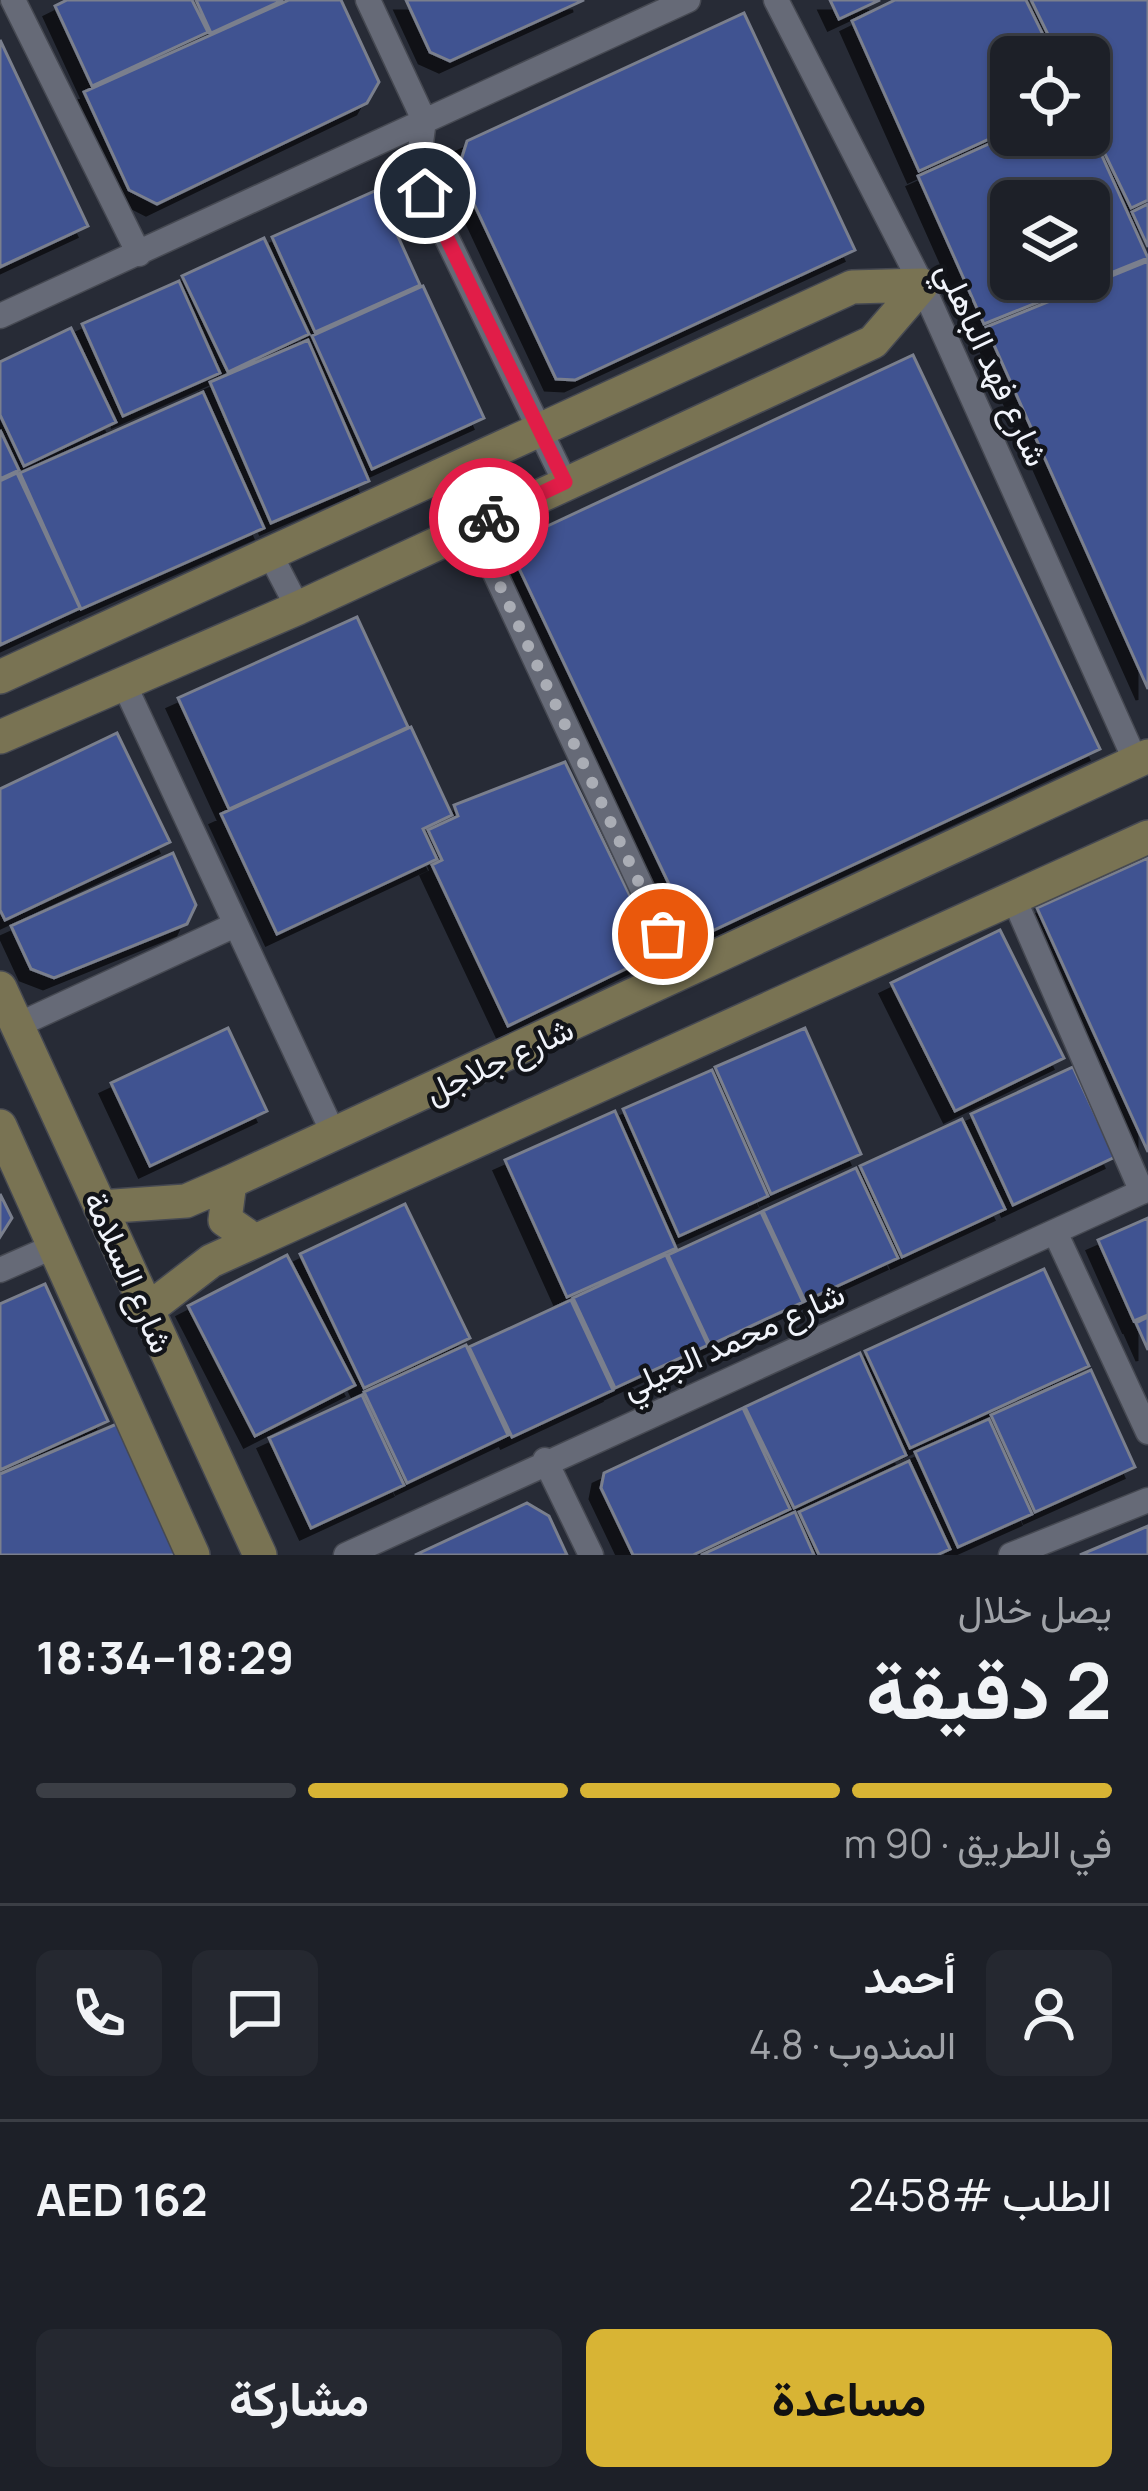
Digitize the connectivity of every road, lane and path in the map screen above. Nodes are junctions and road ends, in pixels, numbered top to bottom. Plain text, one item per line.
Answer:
1 (14, 0) edge
2 (368, 0) edge
3 (688, 0) edge
4 (776, 0) edge
5 (424, 120) junction
6 (139, 254) junction
7 (922, 285) junction
8 (0, 316) edge
9 (538, 431) junction
10 (565, 482) junction
11 (472, 526) junction
12 (270, 554) junction
13 (298, 608) junction
14 (0, 677) edge
15 (124, 684) junction
16 (0, 737) edge
17 (1142, 759) edge
18 (1148, 837) edge
19 (1016, 901) junction
20 (235, 925) junction
21 (682, 974) junction
22 (0, 988) edge
23 (18, 1025) junction
24 (0, 1126) edge
25 (335, 1137) junction
26 (230, 1182) junction
27 (1145, 1191) edge
28 (100, 1207) junction
29 (1055, 1232) junction
30 (255, 1241) junction
31 (57, 1245) junction
32 (0, 1270) edge
33 (146, 1311) junction
34 (1148, 1432) edge
35 (545, 1460) junction
36 (1148, 1501) edge
37 (193, 1555) edge
38 (260, 1555) edge
39 (346, 1555) edge
40 (591, 1555) edge
41 (1011, 1555) edge

1 - 6 street
2 - 5 street
3 - 5 street
4 - 7 street, شارع فهد الباهلي
5 - 6 street
5 - 9 street
6 - 8 street
7 - 9 street
7 - 10 street
7 - 17 street, شارع فهد الباهلي
9 - 10 street
9 - 12 street
10 - 11 street
11 - 13 street
11 - 21 street
12 - 13 street
12 - 14 street
13 - 15 street
15 - 16 street
15 - 20 street
17 - 21 street, شارع جلاجل
18 - 19 street, شارع جلاجل
19 - 27 street
19 - 30 street, شارع جلاجل
20 - 23 street
20 - 25 street
21 - 25 street, شارع جلاجل
22 - 23 street, شارع السلامة
23 - 28 street, شارع السلامة
24 - 31 street
25 - 26 street, شارع جلاجل
26 - 28 street, شارع جلاجل
26 - 30 street
27 - 29 street, شارع محمد الجيلي
28 - 33 street, شارع السلامة
29 - 34 street
29 - 35 street, شارع محمد الجيلي
30 - 33 street, شارع جلاجل
31 - 32 street
31 - 37 street
33 - 38 street, شارع السلامة
35 - 39 street, شارع محمد الجيلي
35 - 40 street
36 - 41 street

